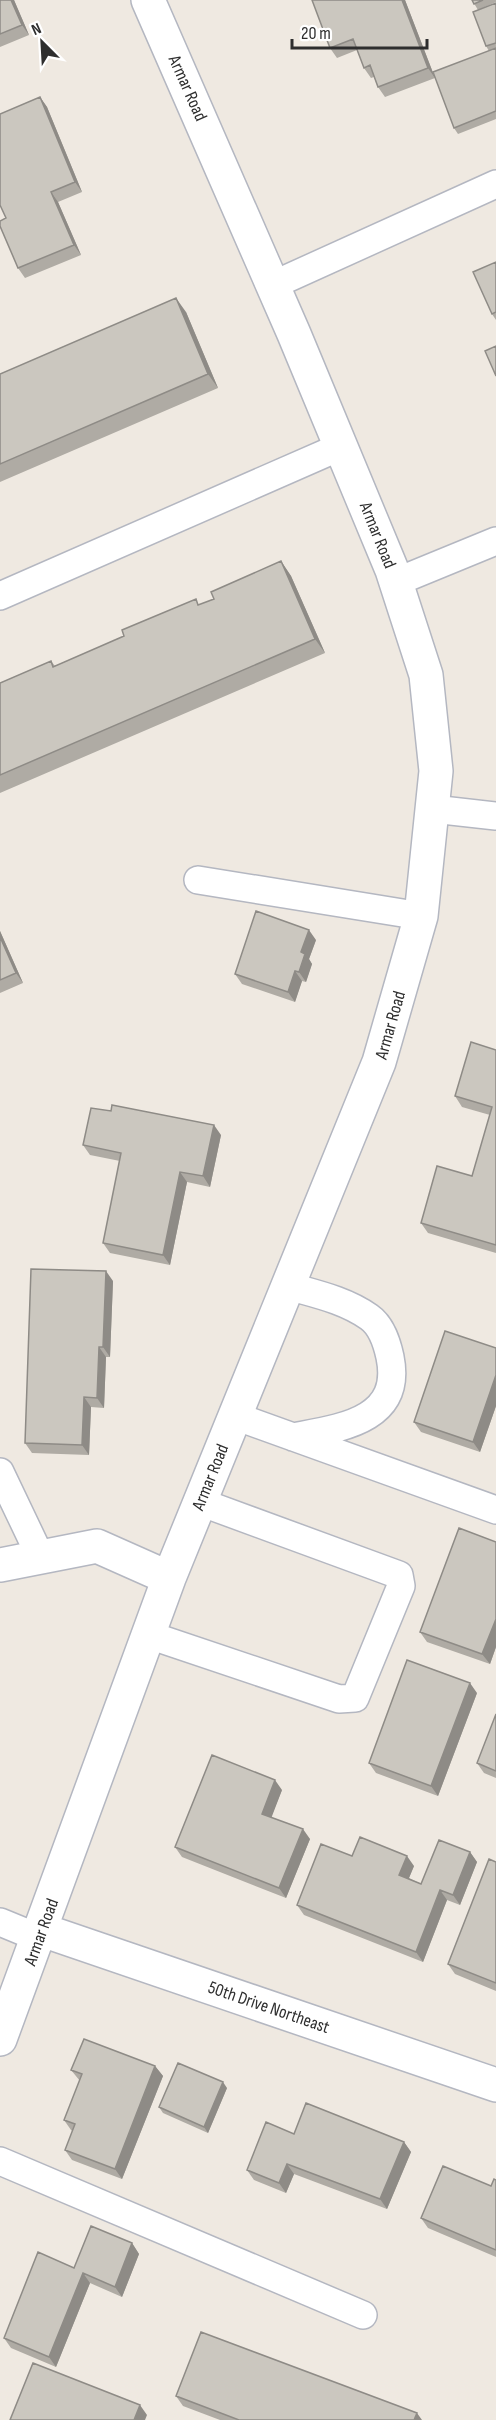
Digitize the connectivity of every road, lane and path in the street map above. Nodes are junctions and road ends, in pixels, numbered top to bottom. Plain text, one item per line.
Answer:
1 (148, 0) edge
2 (496, 184) edge
3 (273, 285) junction
4 (342, 447) junction
5 (496, 541) edge
6 (396, 582) junction
7 (0, 596) edge
8 (433, 809) junction
9 (496, 816) edge
10 (198, 880) dead end
11 (421, 916) junction
12 (288, 1286) junction
13 (235, 1416) junction
14 (293, 1437) junction
15 (0, 1472) edge
16 (200, 1502) junction
17 (496, 1510) edge
18 (40, 1556) junction
19 (0, 1565) edge
20 (169, 1578) junction
21 (149, 1635) junction
22 (0, 1922) edge
23 (40, 1934) junction
24 (0, 2039) edge
25 (496, 2085) edge
26 (0, 2161) edge
27 (363, 2315) dead end

1 - 3 street, Armar Road
2 - 3 lane
3 - 4 street, Armar Road
4 - 6 street, Armar Road
4 - 7 lane
5 - 6 lane
6 - 8 street, Armar Road
8 - 9 lane
8 - 11 street, Armar Road
10 - 11 lane
11 - 12 street, Armar Road
12 - 13 street, Armar Road
12 - 14 lane
13 - 14 lane
13 - 16 street, Armar Road
14 - 17 lane
15 - 18 lane
16 - 20 street, Armar Road
16 - 21 lane
18 - 19 street
18 - 20 street
20 - 21 street, Armar Road
21 - 23 street, Armar Road
22 - 23 lane
23 - 24 street, Armar Road
23 - 25 street, 50th Drive Northeast
26 - 27 lane

